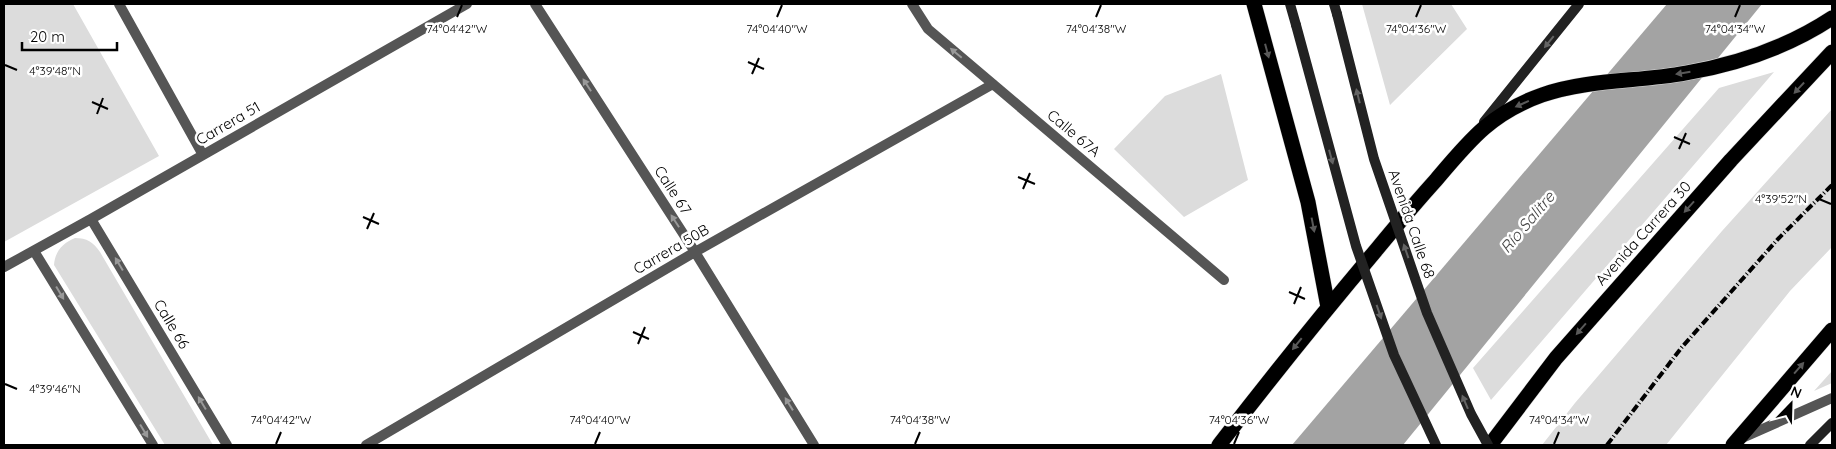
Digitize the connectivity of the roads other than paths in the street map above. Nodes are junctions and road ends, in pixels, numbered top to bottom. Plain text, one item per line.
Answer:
1 (118, 4) edge
2 (467, 4) edge
3 (535, 4) edge
4 (912, 4) edge
5 (1254, 4) edge
6 (1290, 4) edge
7 (1579, 4) edge
8 (1335, 9) edge
9 (1832, 18) edge
10 (1832, 52) edge
11 (993, 84) junction
12 (1473, 137) junction
13 (203, 155) junction
14 (91, 219) junction
15 (34, 251) junction
16 (695, 252) junction
17 (4, 267) edge
18 (1224, 280) dead end
19 (1328, 307) junction
20 (1832, 330) edge
21 (1832, 398) edge
22 (1832, 424) edge
23 (1735, 443) edge
24 (153, 445) edge
25 (228, 445) edge
26 (366, 445) edge
27 (814, 445) edge
28 (1219, 445) edge
29 (1436, 445) edge
30 (1489, 445) edge
31 (1810, 445) edge

1 - 13 street
2 - 13 street, Carrera 51
16 -> 3 street, Calle 67
11 -> 4 street, Calle 67A
5 -> 19 highway
6 -> 29 main road, bridge
7 -> 12 main road
30 -> 8 main road, Avenida Calle 68, bridge
9 -> 12 highway
10 -> 30 highway, Avenida Carrera 30
11 - 16 street, Carrera 50B
11 - 18 street, Calle 67A
12 - 19 highway
13 - 14 street, Carrera 51
14 - 15 street, Carrera 51
25 -> 14 street, Calle 66
15 - 17 street, Carrera 51
15 -> 24 street
16 - 26 street, Carrera 50B
27 -> 16 street, Calle 67
19 -> 28 highway
23 -> 20 highway
21 - 23 street
22 - 31 main road

